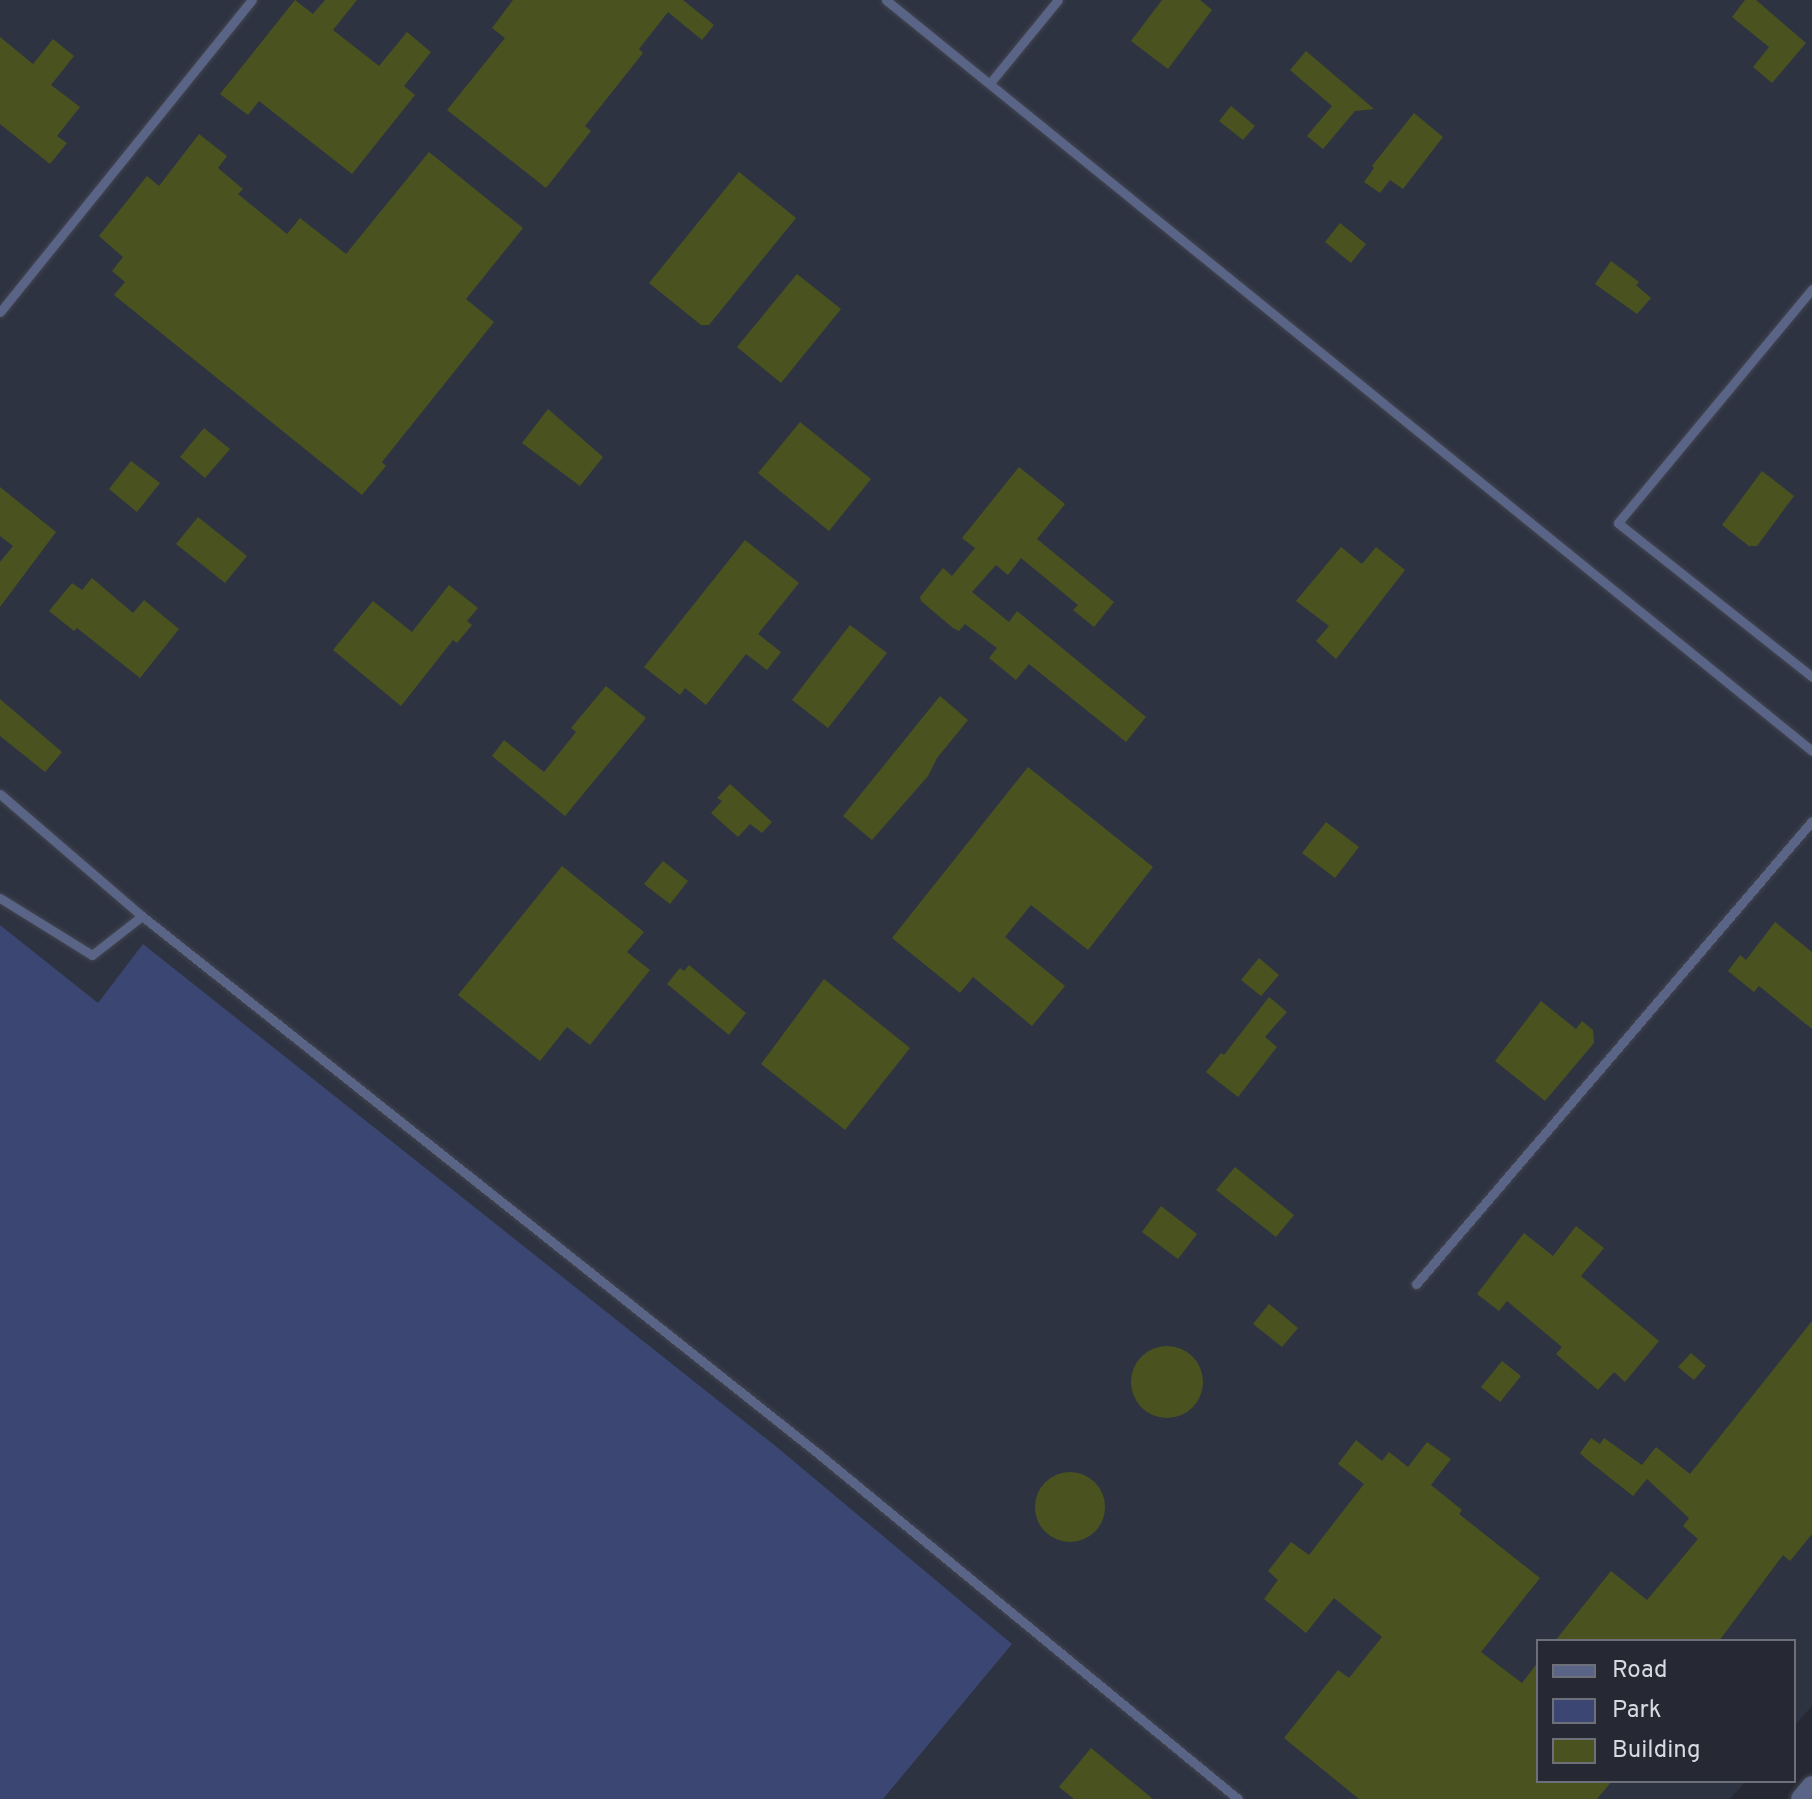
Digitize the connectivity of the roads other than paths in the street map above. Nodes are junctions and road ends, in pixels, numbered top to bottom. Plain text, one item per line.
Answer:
1 (252, 0) edge
2 (886, 0) edge
3 (1058, 0) edge
4 (990, 83) junction
5 (1812, 289) edge
6 (0, 312) edge
7 (1812, 677) edge
8 (1812, 751) edge
9 (0, 794) edge
10 (1812, 821) edge
11 (0, 898) edge
12 (142, 916) junction
13 (1416, 1284) dead end
14 (1812, 1786) edge
15 (1238, 1799) edge
16 (1801, 1799) edge

1 - 6 lane
2 - 4 lane
3 - 4 lane
4 - 8 lane
5 - 7 lane
9 - 12 lane
10 - 13 lane
11 - 12 lane
12 - 15 lane
14 - 16 street

